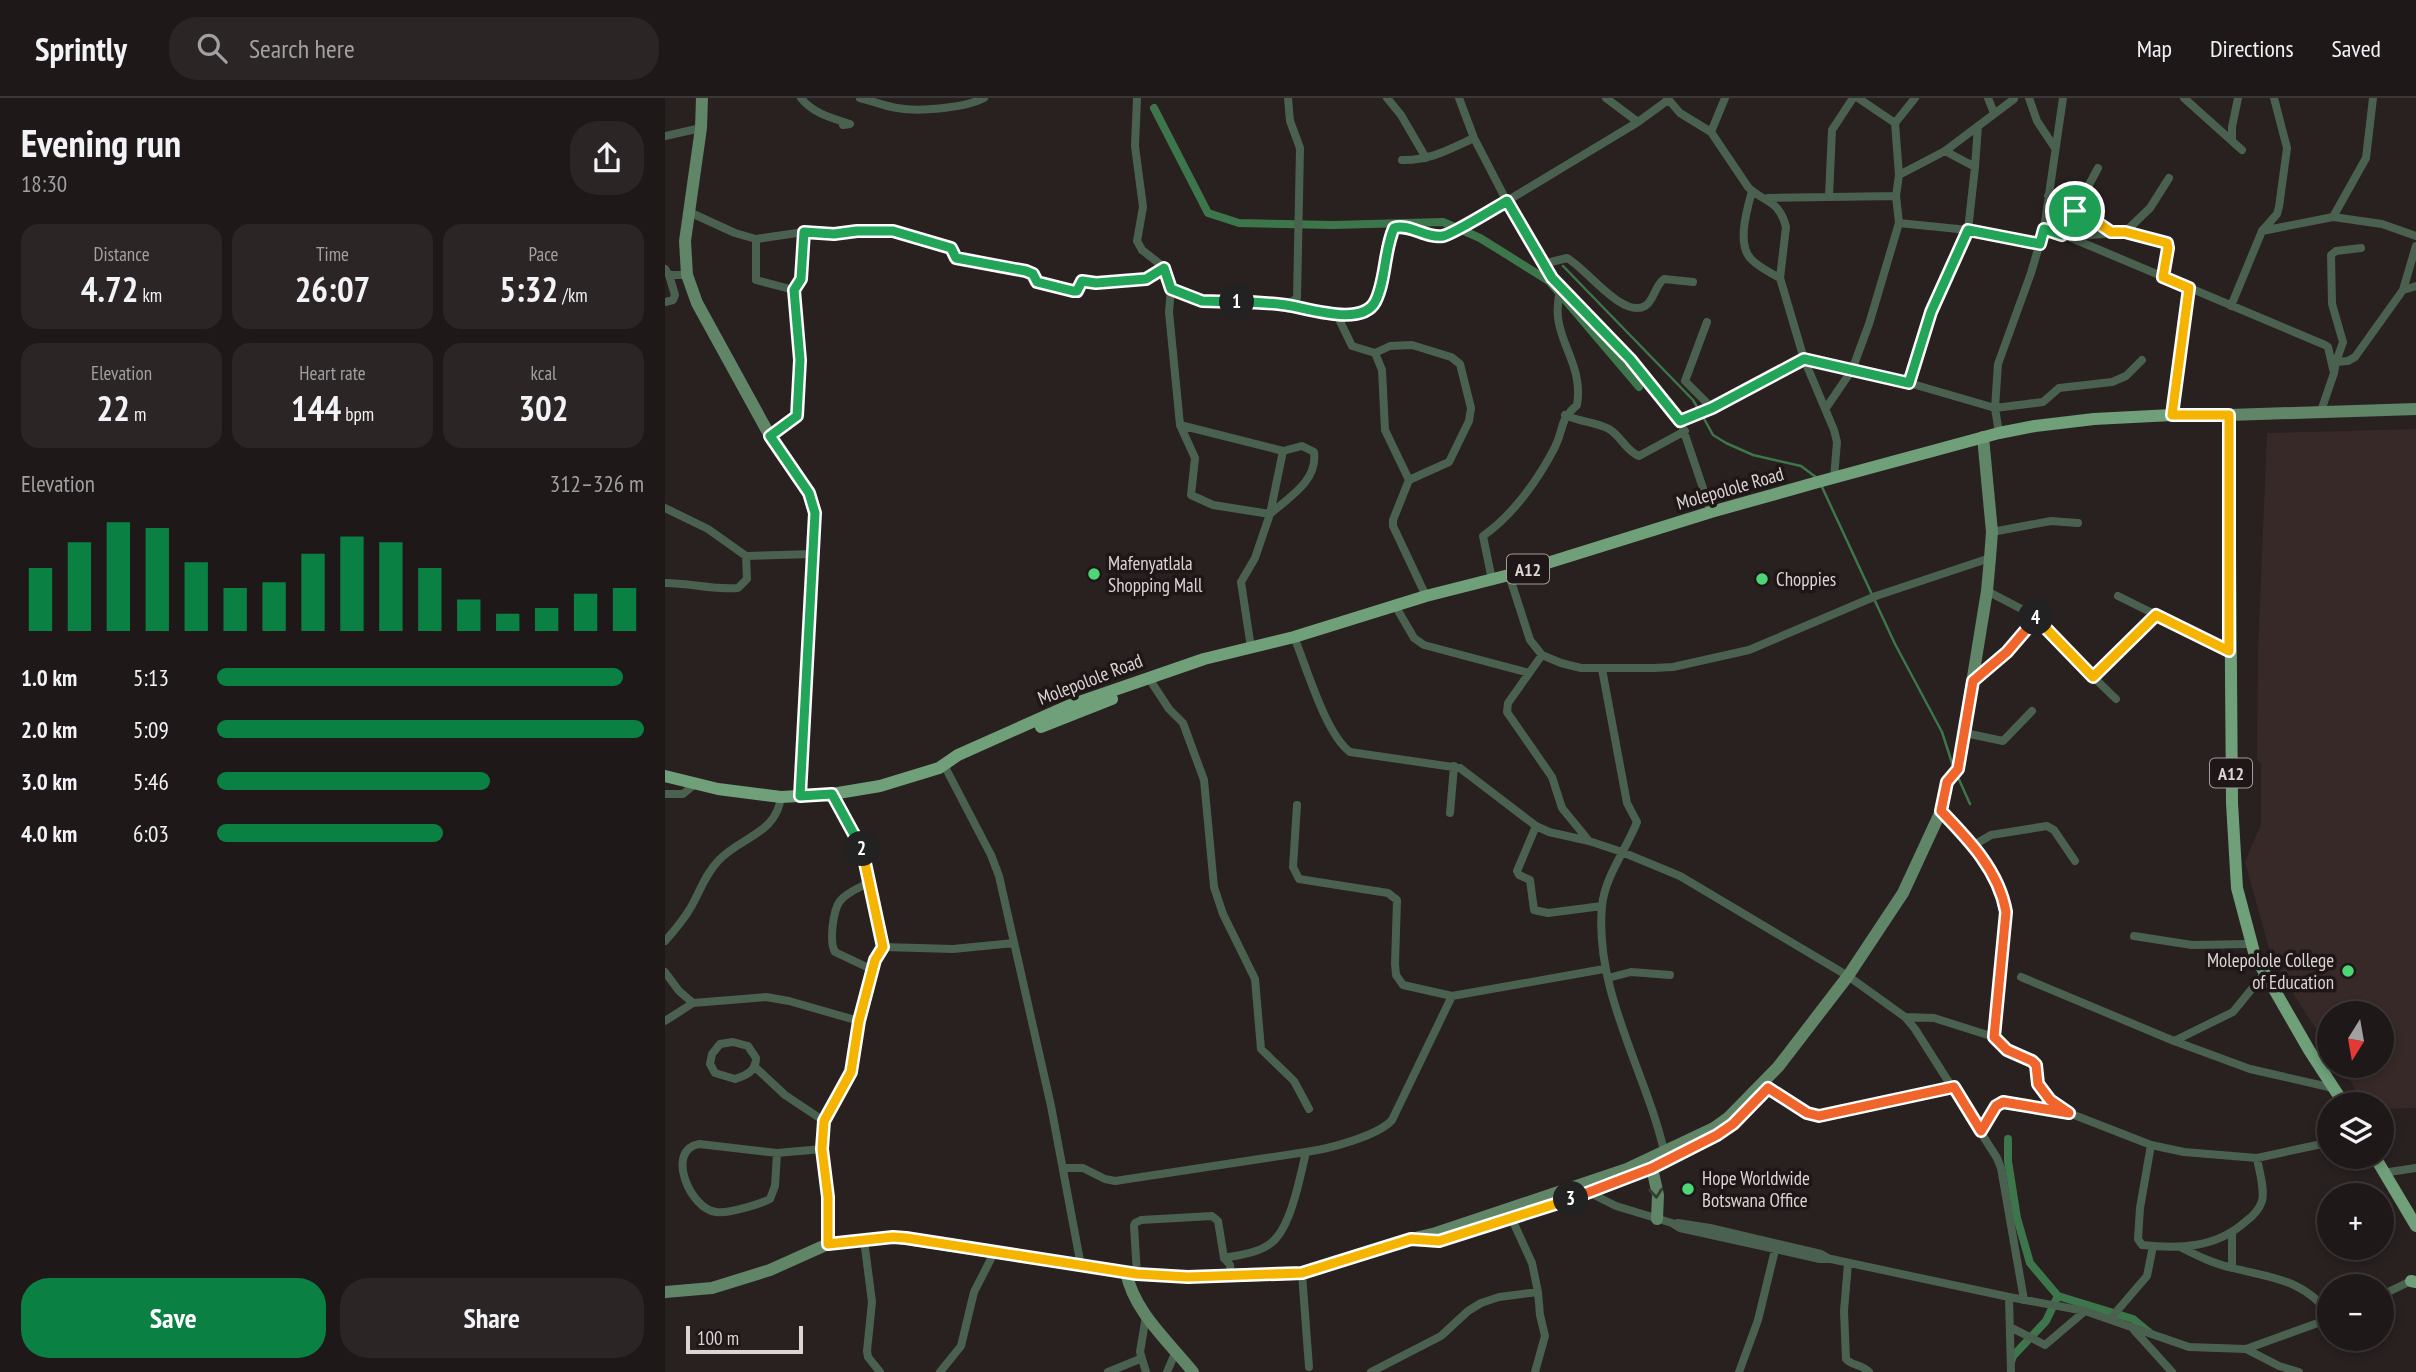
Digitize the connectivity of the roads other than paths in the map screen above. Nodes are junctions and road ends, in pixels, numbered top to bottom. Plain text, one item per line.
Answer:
1 (702, 98) edge
2 (801, 98) edge
3 (860, 98) edge
4 (984, 98) edge
5 (1137, 98) edge
6 (1288, 98) edge
7 (1387, 98) edge
8 (1459, 98) edge
9 (1606, 98) edge
10 (1725, 98) edge
11 (1853, 98) edge
12 (1859, 98) edge
13 (1915, 98) edge
14 (1988, 98) edge
15 (2029, 98) edge
16 (2063, 98) edge
17 (2183, 98) edge
18 (2238, 98) edge
19 (2274, 98) edge
20 (2373, 98) edge
21 (1668, 99) edge
22 (2010, 99) edge
23 (1994, 113) junction
24 (1638, 122) junction
25 (1895, 123) junction
26 (843, 125) dead end
27 (1978, 126) junction
28 (701, 128) junction
29 (1711, 132) junction
30 (665, 136) edge
31 (1474, 138) junction
32 (2232, 139) junction
33 (2055, 148) junction
34 (2242, 150) dead end
35 (1945, 151) junction
36 (1426, 158) junction
37 (1402, 160) dead end
38 (1975, 167) junction
39 (2098, 168) dead end
40 (1899, 174) junction
41 (2169, 178) dead end
42 (1752, 191) junction
43 (1829, 196) junction
44 (1896, 196) junction
45 (2048, 196) junction
46 (1768, 198) junction
47 (1507, 201) junction
48 (2075, 211) junction
49 (689, 212) junction
50 (2333, 216) junction
51 (1899, 223) junction
52 (2044, 229) junction
53 (1968, 230) junction
54 (2262, 231) junction
55 (804, 232) junction
56 (2111, 232) junction
57 (2125, 232) junction
58 (2065, 236) junction
59 (2416, 236) edge
60 (756, 239) junction
61 (2040, 244) junction
62 (2416, 246) edge
63 (2361, 248) dead end
64 (1543, 264) junction
65 (1164, 268) junction
66 (667, 272) edge
67 (687, 275) junction
68 (2163, 277) junction
69 (1780, 278) junction
70 (1693, 282) dead end
71 (2416, 286) edge
72 (1561, 288) junction
73 (2189, 288) junction
74 (1171, 289) junction
75 (794, 290) junction
76 (2403, 290) junction
77 (665, 302) edge
78 (1286, 305) junction
79 (2231, 306) junction
80 (1337, 315) junction
81 (1707, 322) dead end
82 (2328, 347) junction
83 (1375, 353) junction
84 (2338, 358) junction
85 (1804, 359) junction
86 (2142, 360) dead end
87 (1852, 370) junction
88 (2334, 373) junction
89 (1909, 383) junction
90 (1712, 408) junction
91 (1826, 408) junction
92 (1996, 408) junction
93 (2416, 410) edge
94 (2321, 411) junction
95 (1565, 415) junction
96 (2172, 415) junction
97 (2229, 415) junction
98 (1680, 421) junction
99 (1180, 425) junction
100 (1685, 431) junction
101 (1999, 433) junction
102 (770, 436) junction
103 (1983, 437) junction
104 (1283, 451) junction
105 (1834, 478) junction
106 (1409, 480) junction
107 (665, 508) edge
108 (1711, 512) junction
109 (1270, 514) junction
110 (2078, 523) dead end
111 (1992, 532) junction
112 (814, 554) junction
113 (746, 556) junction
114 (1990, 558) junction
115 (1509, 575) junction
116 (1492, 580) junction
117 (665, 583) edge
118 (1987, 591) junction
119 (1426, 596) junction
120 (2118, 596) dead end
121 (1396, 607) junction
122 (2156, 615) junction
123 (2037, 617) junction
124 (1294, 637) junction
125 (1251, 648) junction
126 (2229, 651) junction
127 (1542, 655) junction
128 (1602, 669) junction
129 (1529, 673) junction
130 (2093, 677) junction
131 (1973, 681) junction
132 (1153, 683) junction
133 (2116, 699) dead end
134 (2032, 711) dead end
135 (1965, 733) junction
136 (946, 763) junction
137 (1454, 766) junction
138 (665, 776) edge
139 (694, 785) junction
140 (665, 794) edge
141 (832, 794) junction
142 (800, 796) junction
143 (781, 797) junction
144 (1297, 805) dead end
145 (1941, 811) junction
146 (1450, 813) dead end
147 (1536, 826) junction
148 (1589, 841) junction
149 (1974, 845) junction
150 (1622, 852) junction
151 (2075, 861) dead end
152 (870, 882) junction
153 (1602, 906) junction
154 (2134, 936) dead end
155 (665, 942) edge
156 (1014, 943) junction
157 (2250, 944) junction
158 (883, 947) junction
159 (873, 970) junction
160 (665, 972) edge
161 (1606, 974) junction
162 (2264, 974) junction
163 (1670, 975) dead end
164 (1849, 976) junction
165 (2021, 977) dead end
166 (1452, 996) junction
167 (693, 1003) junction
168 (1905, 1017) junction
169 (665, 1021) edge
170 (859, 1021) junction
171 (1994, 1037) junction
172 (2174, 1041) junction
173 (755, 1067) junction
174 (1766, 1086) junction
175 (1954, 1087) junction
176 (2333, 1088) junction
177 (2336, 1092) edge
178 (1309, 1108) dead end
179 (2069, 1113) junction
180 (824, 1121) junction
181 (1981, 1131) junction
182 (2151, 1145) junction
183 (2317, 1145) edge
184 (822, 1149) junction
185 (1306, 1152) junction
186 (777, 1153) junction
187 (1665, 1157) junction
188 (2257, 1157) junction
189 (1063, 1168) junction
190 (1652, 1168) junction
191 (2416, 1168) edge
192 (2384, 1169) edge
193 (2387, 1169) edge
194 (2389, 1172) junction
195 (1587, 1189) junction
196 (1510, 1213) junction
197 (2416, 1215) edge
198 (1657, 1219) junction
199 (2416, 1226) edge
200 (2232, 1234) junction
201 (864, 1240) junction
202 (1762, 1243) junction
203 (828, 1244) junction
204 (2153, 1246) junction
205 (2182, 1248) junction
206 (1775, 1250) junction
207 (995, 1251) junction
208 (1224, 1258) junction
209 (1831, 1259) junction
210 (1848, 1263) junction
211 (1081, 1266) junction
212 (2232, 1268) junction
213 (1132, 1273) junction
214 (1302, 1273) junction
215 (1231, 1276) junction
216 (2414, 1281) edge
217 (665, 1285) edge
218 (712, 1288) junction
219 (2394, 1290) edge
220 (665, 1292) edge
221 (1538, 1292) junction
222 (2009, 1297) junction
223 (2317, 1298) edge
224 (2024, 1300) junction
225 (2085, 1311) junction
226 (1146, 1316) junction
227 (2110, 1319) junction
228 (2317, 1322) edge
229 (2010, 1327) junction
230 (2132, 1328) junction
231 (2246, 1349) junction
232 (1176, 1351) junction
233 (1140, 1359) junction
234 (1309, 1367) dead end
235 (880, 1372) edge
236 (940, 1372) edge
237 (1108, 1372) edge
238 (1146, 1372) edge
239 (1167, 1372) edge
240 (1193, 1372) edge
241 (1371, 1372) edge
242 (1535, 1372) edge
243 (1739, 1372) edge
244 (1869, 1372) edge
245 (2011, 1372) edge
246 (2172, 1372) edge
247 (2299, 1372) edge

1 - 28 street
2 - 26 street
3 - 4 street
5 - 65 street
6 - 78 street
7 - 36 street
8 - 31 street
9 - 24 street
10 - 29 street
11 - 43 street
12 - 25 street
13 - 25 street
14 - 23 street
15 - 22 street
15 - 33 street
16 - 33 street
17 - 32 street
18 - 32 street
19 - 54 street
20 - 50 street
21 - 24 street
21 - 29 street
22 - 23 street
23 - 27 street
24 - 47 street
25 - 40 street
27 - 35 street
27 - 38 street
28 - 30 street
28 - 49 street
29 - 42 street
31 - 36 street
31 - 47 street
32 - 34 street
33 - 45 street
35 - 38 street
35 - 40 street
36 - 37 street
38 - 53 street
39 - 48 street
40 - 44 street
41 - 57 street
42 - 46 street
42 - 69 street
43 - 44 street
43 - 46 street
44 - 51 street
45 - 48 street
45 - 52 street
46 - 69 street
47 - 64 street
47 - 80 street
48 - 56 street
48 - 58 street
49 - 60 street
49 - 67 street
50 - 54 street
50 - 59 street
51 - 53 street
51 - 87 street
52 - 58 street
52 - 61 street
53 - 61 street
53 - 89 street
54 - 79 street
55 - 60 street
55 - 65 street
55 - 75 street
56 - 57 street
56 - 58 street
57 - 68 street
58 - 68 street
60 - 75 street
61 - 92 street
62 - 76 street
63 - 84 street
64 - 70 street
64 - 72 street
65 - 74 street
66 - 67 street
66 - 77 street
67 - 102 street
68 - 73 street
69 - 85 street
71 - 76 street
72 - 95 street
72 - 98 street
73 - 79 street
73 - 96 street
74 - 78 street
74 - 99 street
75 - 102 street
76 - 84 street
78 - 80 street
79 - 82 street
80 - 83 street
81 - 90 street
82 - 84 street
82 - 88 street
83 - 106 street
83 - 106 street
84 - 88 street
85 - 87 street
85 - 90 street
85 - 91 street
86 - 92 street
87 - 89 street
87 - 91 street
88 - 94 street
89 - 92 street
90 - 98 street
91 - 105 street
92 - 101 street
93 - 94 street
94 - 97 street
95 - 100 street
95 - 116 street
96 - 97 main road, Molepolole Road / A12
96 - 101 main road, Molepolole Road / A12
97 - 126 main road, A12
98 - 100 street
99 - 104 street
99 - 109 street
100 - 108 street
101 - 103 main road, Molepolole Road / A12
102 - 112 street
103 - 105 main road, Molepolole Road / A12
103 - 111 street
104 - 109 street
104 - 109 street
105 - 108 main road, Molepolole Road / A12
106 - 119 street
107 - 113 street
108 - 115 main road, Molepolole Road / A12
109 - 125 street
110 - 111 street
111 - 114 street
112 - 113 street
112 - 142 street
113 - 117 street
114 - 118 street
114 - 128 street
115 - 116 main road, Molepolole Road / A12
115 - 127 street
116 - 119 main road, Molepolole Road / A12
118 - 123 street
118 - 131 street
119 - 121 main road, Molepolole Road / A12
120 - 122 street
121 - 124 main road, Molepolole Road / A12
121 - 129 street
122 - 126 street
122 - 130 street
123 - 130 street
123 - 131 street
124 - 125 main road, Molepolole Road / A12
124 - 137 street
125 - 132 main road, Molepolole Road / A12
125 - 136 main road, Molepolole Road / A12
126 - 157 main road, A12
127 - 128 street
127 - 129 street
128 - 150 street
129 - 148 street
130 - 133 street
131 - 135 street
132 - 136 main road, Molepolole Road / A12
132 - 178 street
134 - 135 street
135 - 145 street
136 - 141 main road, Molepolole Road / A12
136 - 156 street
137 - 146 street
137 - 147 street
138 - 139 main road, Molepolole Road / A12
139 - 140 street
139 - 143 main road, Molepolole Road / A12
141 - 142 main road, Molepolole Road / A12
141 - 152 street
142 - 143 main road, Molepolole Road / A12
143 - 155 street
144 - 166 street
145 - 149 street
145 - 164 street
147 - 148 street
147 - 153 street
148 - 150 street
149 - 151 street
149 - 171 street
150 - 153 street
150 - 164 street
152 - 158 street
152 - 159 street
153 - 161 street
154 - 157 street
156 - 158 street
156 - 189 street
157 - 162 main road, A12
158 - 159 street
159 - 170 street
160 - 167 street
161 - 163 street
161 - 166 street
161 - 187 street
162 - 172 street
162 - 176 main road, A12
164 - 168 street
164 - 174 street
165 - 172 street
166 - 185 street
167 - 169 street
167 - 170 street
168 - 171 street
168 - 175 street
170 - 180 street
171 - 179 street
172 - 176 street
173 - 173 street
173 - 180 street
174 - 175 street
174 - 187 street
175 - 181 street
176 - 177 main road, A12
179 - 181 street
179 - 182 street
180 - 184 street
181 - 224 street
182 - 188 street
182 - 204 street
183 - 188 street
184 - 186 street
184 - 203 street
185 - 189 street
185 - 208 street
186 - 186 street
187 - 190 street
187 - 195 street
188 - 200 street
189 - 211 street
190 - 195 street
190 -> 198 street
191 - 194 street
192 - 199 main road
193 - 194 main road
194 - 197 main road
195 - 196 street
195 - 198 street
196 - 214 street
196 - 221 street
198 - 202 street
200 - 205 street
200 - 212 street
201 - 203 street
201 - 207 street
201 - 235 street
202 - 206 street
202 - 209 street
203 - 218 street
204 - 205 street
204 - 227 street
205 - 212 street
206 - 209 street
206 - 243 street
207 - 211 street
207 - 236 street
208 - 213 street
208 - 215 street
209 - 210 street
210 - 222 street
210 - 244 street
211 - 213 street
212 - 223 street
213 - 215 street
213 - 226 street
214 - 215 street
214 - 234 street
216 - 219 street
217 - 218 street
218 - 220 street
221 - 241 street
221 - 242 street
222 - 224 street
222 - 229 street
224 - 225 street
225 - 227 street
225 - 229 street
226 - 232 street
226 - 233 street
227 - 230 street
228 - 231 street
229 - 245 street
230 - 231 street
230 - 246 street
231 - 247 street
232 - 239 street
232 - 240 street
233 - 237 street
233 - 238 street

